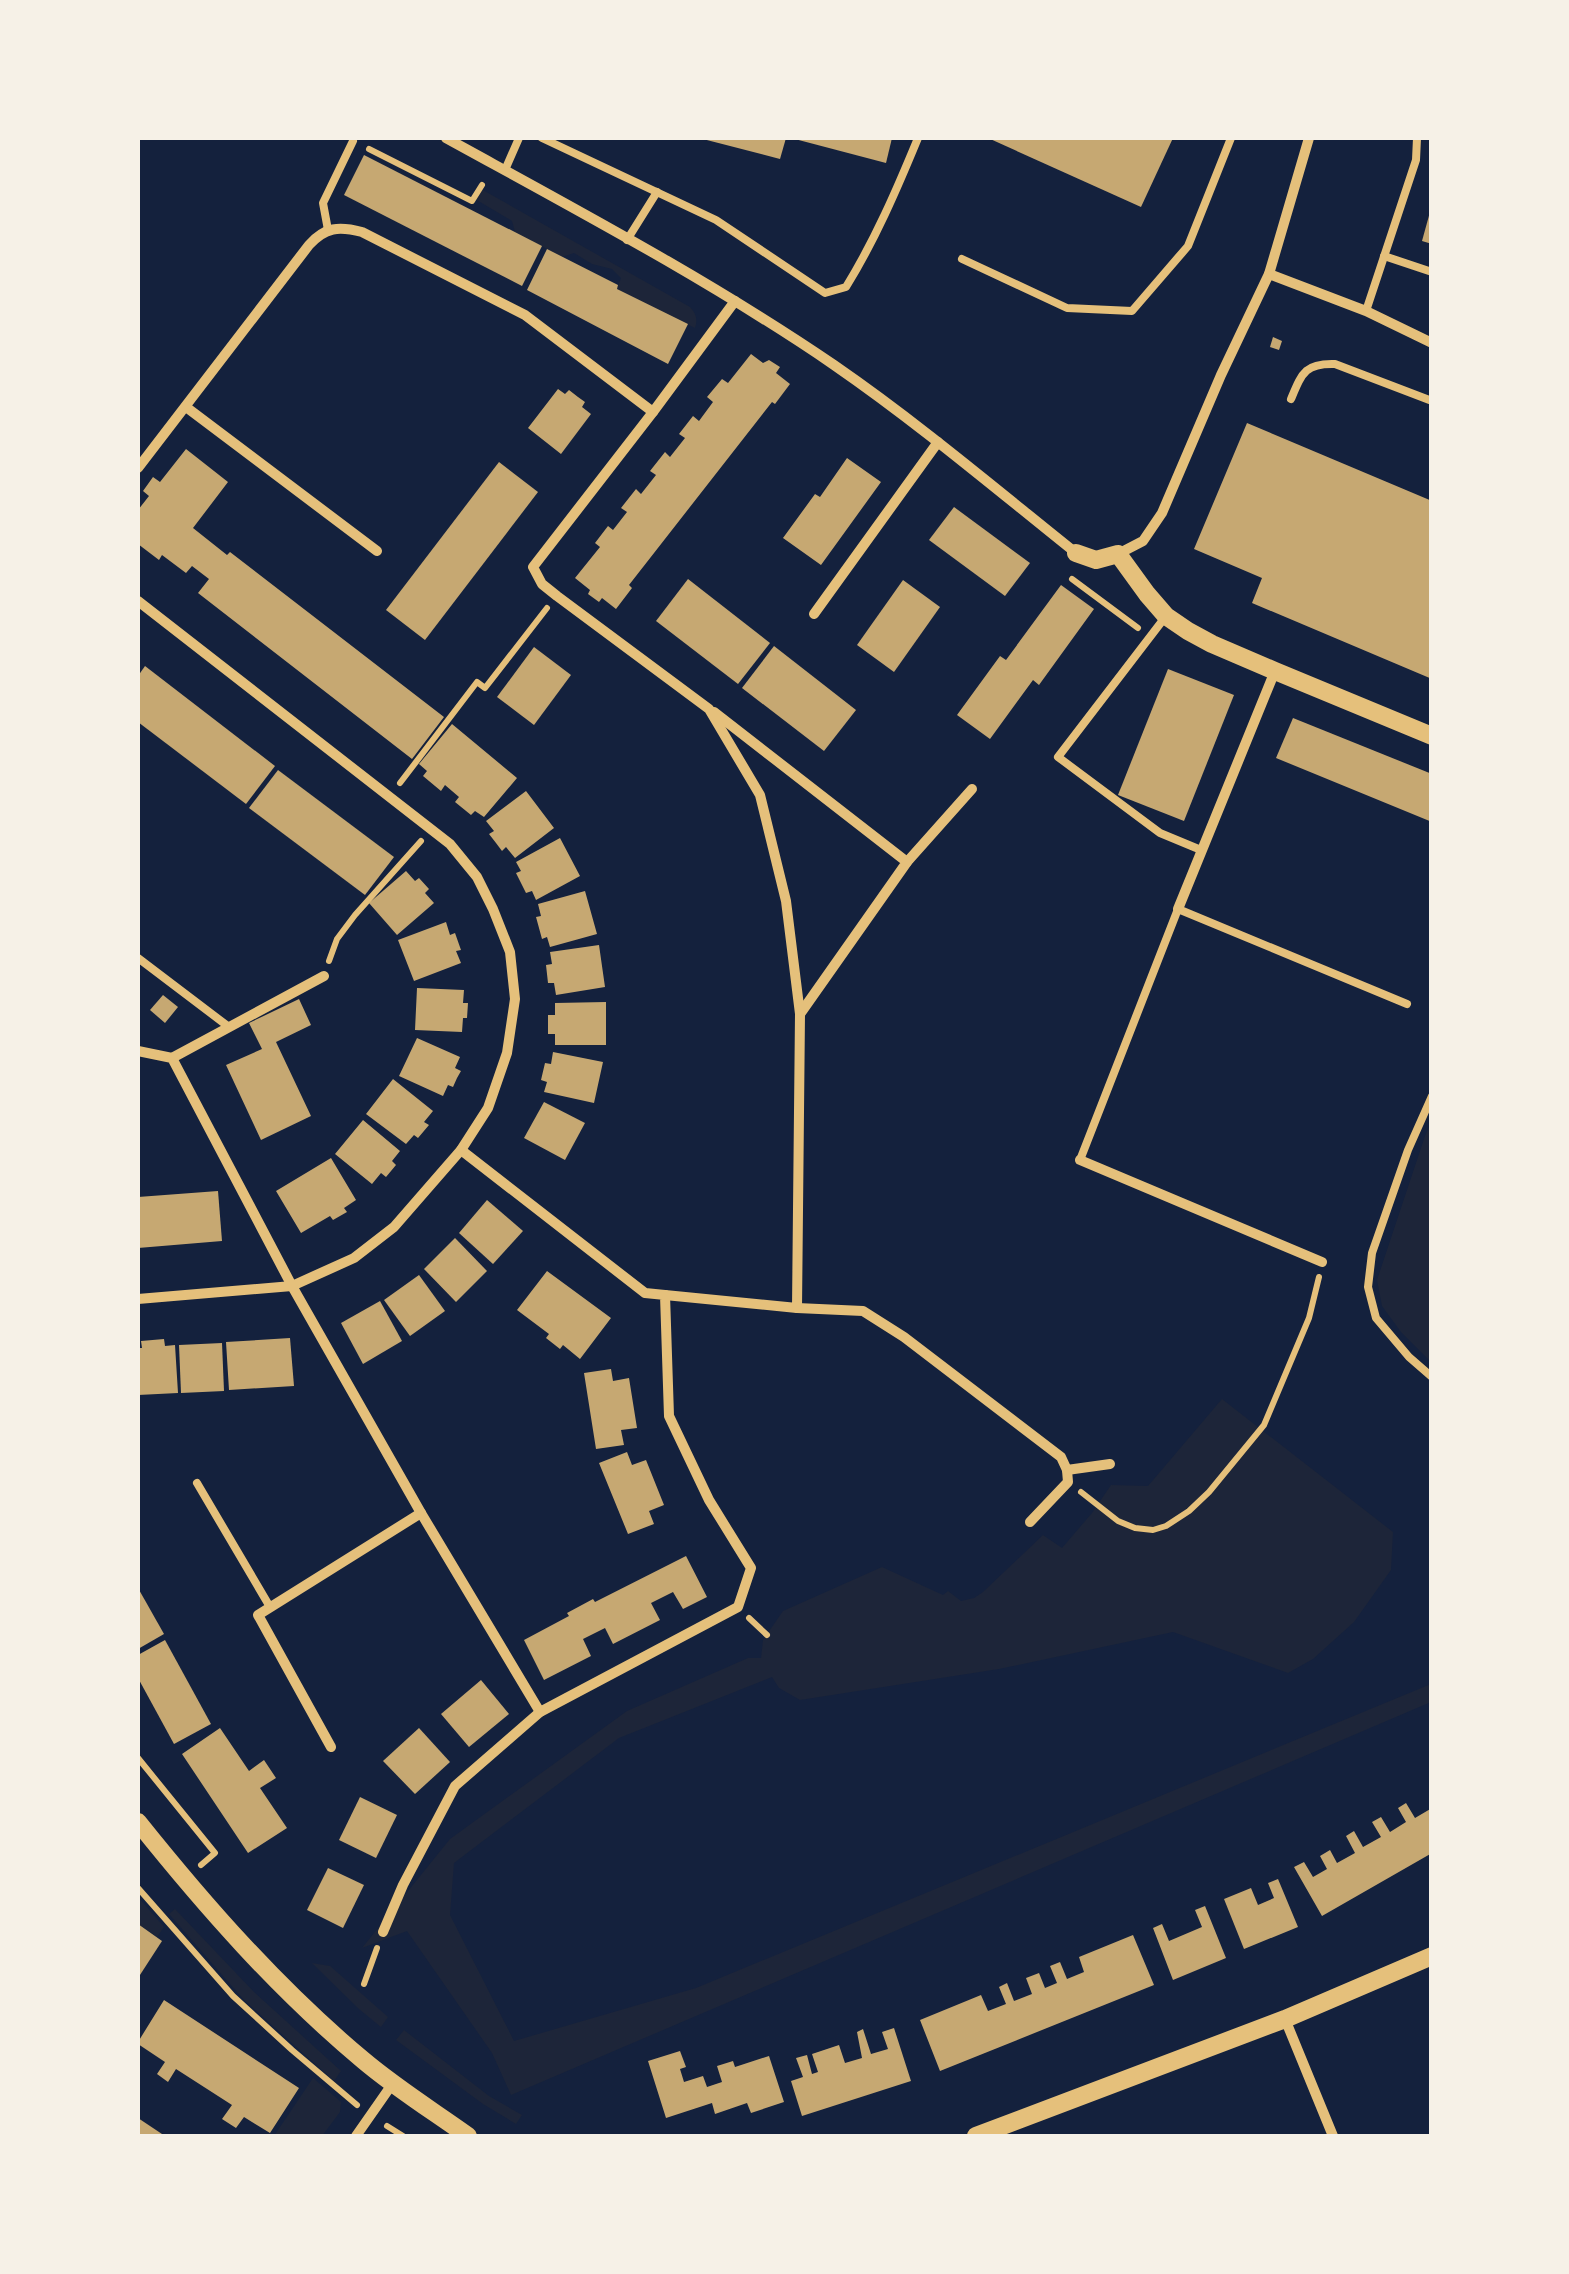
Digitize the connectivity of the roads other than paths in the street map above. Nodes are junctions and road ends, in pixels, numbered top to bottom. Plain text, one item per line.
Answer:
1 (446, 138) edge
2 (519, 138) edge
3 (542, 138) edge
4 (918, 138) edge
5 (1231, 138) edge
6 (1309, 138) edge
7 (1416, 138) edge
8 (353, 141) road end
9 (505, 170) junction
10 (657, 192) junction
11 (328, 230) junction
12 (628, 240) junction
13 (1384, 256) junction
14 (962, 259) dead end
15 (1432, 272) edge
16 (1269, 274) junction
17 (735, 301) junction
18 (1366, 312) junction
19 (1432, 343) edge
20 (1291, 398) dead end
21 (1432, 401) edge
22 (186, 407) junction
23 (653, 412) junction
24 (938, 442) junction
25 (138, 468) edge
26 (376, 551) dead end
27 (1076, 552) joint
28 (1118, 554) junction
29 (138, 601) edge
30 (814, 614) dead end
31 (1166, 616) junction
32 (1275, 671) junction
33 (709, 708) junction
34 (1432, 736) edge
35 (972, 789) dead end
36 (1201, 850) junction
37 (907, 862) junction
38 (1178, 909) junction
39 (138, 958) edge
40 (324, 976) dead end
41 (1406, 1004) dead end
42 (800, 1014) junction
43 (229, 1027) junction
44 (138, 1051) edge
45 (172, 1058) junction
46 (1432, 1096) edge
47 (462, 1150) junction
48 (1080, 1160) joint
49 (1322, 1262) road end
50 (292, 1286) junction
51 (665, 1295) junction
52 (138, 1299) edge
53 (797, 1308) junction
54 (1432, 1377) edge
55 (1110, 1464) dead end
56 (1068, 1476) junction
57 (198, 1483) dead end
58 (421, 1512) junction
59 (1030, 1522) dead end
60 (270, 1608) junction
61 (540, 1712) junction
62 (330, 1747) dead end
63 (138, 1822) edge
64 (383, 1932) road end
65 (1432, 1956) edge
66 (1285, 2019) junction
67 (393, 2083) junction
68 (356, 2136) edge
69 (468, 2136) edge
70 (976, 2136) edge
71 (1333, 2136) edge

1 - 9 street
2 - 9 lane
3 - 10 lane
4 - 10 lane
5 - 14 lane
6 - 16 street
7 - 13 lane
8 - 11 lane
9 - 12 street
10 - 12 lane
11 - 22 street
11 - 23 street
12 - 17 street
13 - 15 lane
13 - 18 lane
16 - 18 street
16 - 28 street
17 - 23 street
17 - 24 street
18 - 19 street
20 - 21 lane
22 - 25 street
22 - 26 street
23 - 33 street
24 - 27 street
24 - 30 street
27 - 28 street
28 - 31 street
29 - 47 street
31 - 32 street
31 - 36 lane
32 - 34 street
32 - 36 street
33 - 37 street
33 - 42 street
35 - 37 street
36 - 38 street
37 - 42 street
38 - 41 lane
38 - 48 lane
39 - 43 lane
40 - 43 street
42 - 53 street
43 - 45 street
44 - 45 street
45 - 50 street
46 - 54 lane
47 - 50 street
47 - 51 street
48 - 49 street
50 - 52 street
50 - 58 street
51 - 53 street
51 - 61 street
53 - 56 street
55 - 56 street
56 - 59 street
57 - 60 lane
58 - 60 street
58 - 61 street
60 - 62 street
61 - 64 street
63 - 67 street
65 - 66 street
66 - 70 street
66 - 71 street
67 - 68 street
67 - 69 street

